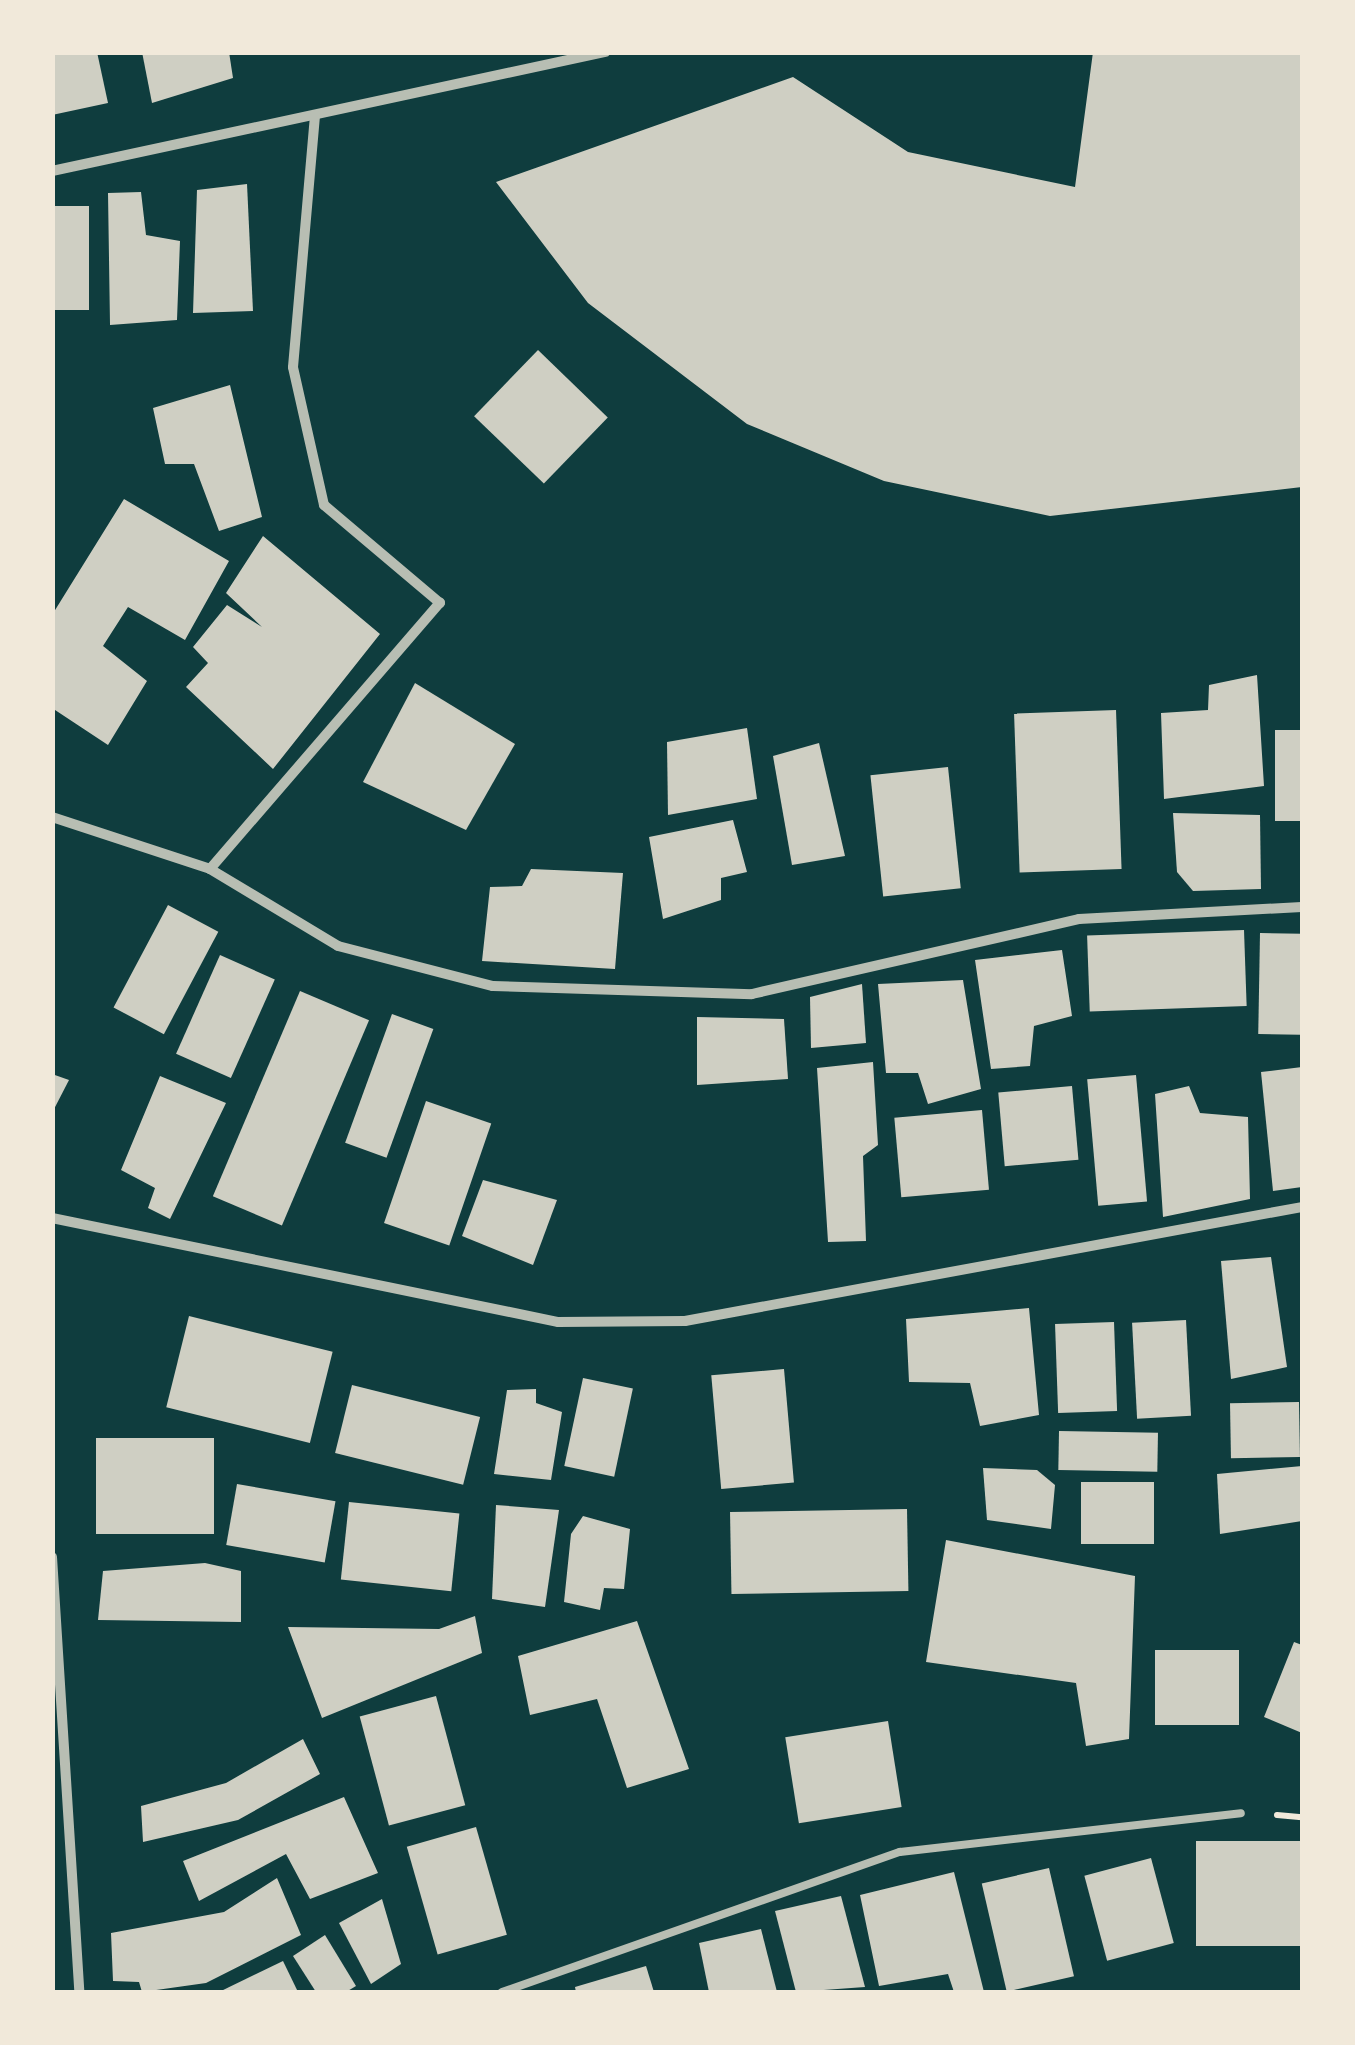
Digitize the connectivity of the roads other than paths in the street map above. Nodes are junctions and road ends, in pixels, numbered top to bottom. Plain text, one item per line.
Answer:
1 (605, 52) edge
2 (316, 115) junction
3 (52, 171) edge
4 (52, 817) edge
5 (210, 869) junction
6 (1302, 907) edge
7 (1302, 1207) edge
8 (52, 1218) edge
9 (52, 1557) edge
10 (1241, 1813) dead end
11 (78, 1992) edge
12 (502, 1992) edge

1 - 2 street
2 - 3 street
2 - 5 street
4 - 5 street
5 - 6 street
7 - 8 street
9 - 11 street
10 - 12 lane

